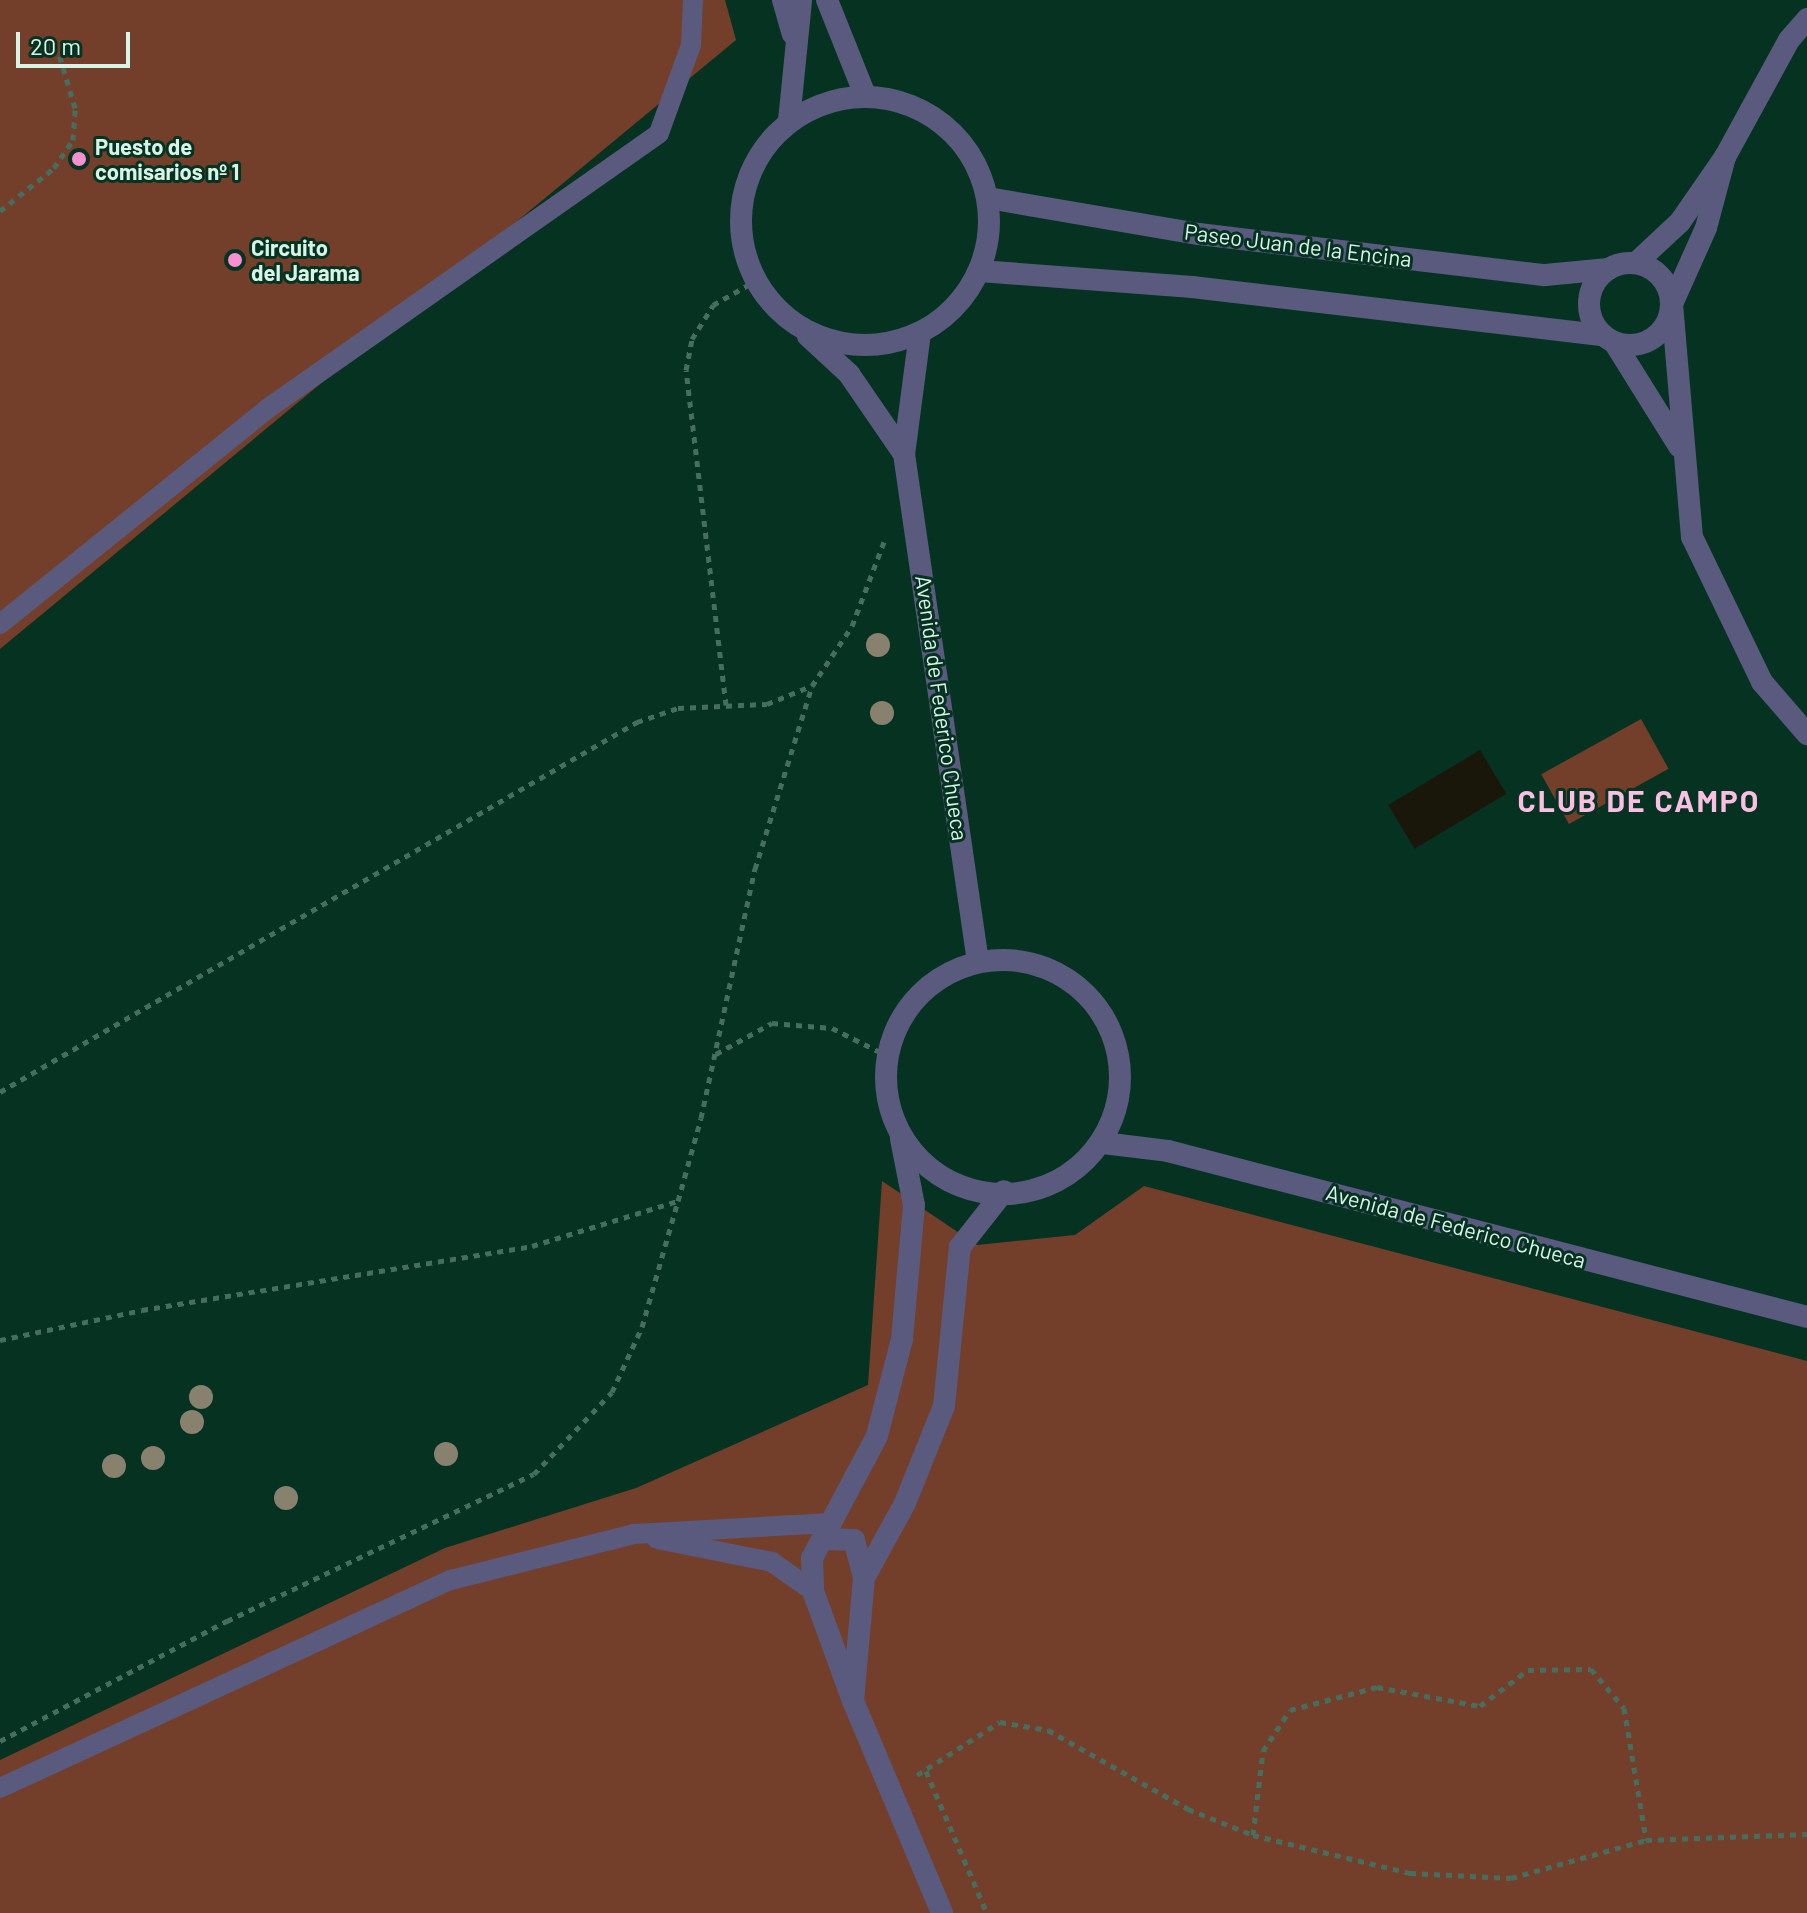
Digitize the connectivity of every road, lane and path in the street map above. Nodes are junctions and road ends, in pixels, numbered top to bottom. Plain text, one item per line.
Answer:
1 (693, 0) edge
2 (783, 0) edge
3 (801, 0) edge
4 (827, 0) edge
5 (836, 0) edge
6 (1807, 19) edge
7 (839, 26) junction
8 (797, 46) junction
9 (59, 54) dead end
10 (865, 95) junction
11 (789, 121) junction
12 (1725, 157) junction
13 (988, 198) junction
14 (0, 211) edge
15 (1636, 263) junction
16 (1609, 269) junction
17 (980, 271) junction
18 (755, 281) junction
19 (1672, 304) junction
20 (798, 327) junction
21 (920, 333) junction
22 (1608, 339) junction
23 (1682, 450) junction
24 (904, 454) junction
25 (887, 533) dead end
26 (0, 624) edge
27 (812, 686) junction
28 (726, 705) junction
29 (1807, 734) edge
30 (978, 962) junction
31 (715, 1054) junction
32 (888, 1056) junction
33 (0, 1092) edge
34 (901, 1139) junction
35 (1103, 1143) junction
36 (1004, 1191) junction
37 (678, 1201) junction
38 (1807, 1317) edge
39 (0, 1340) edge
40 (827, 1531) junction
41 (634, 1534) junction
42 (864, 1578) junction
43 (813, 1591) junction
44 (853, 1701) junction
45 (0, 1741) edge
46 (926, 1771) junction
47 (0, 1788) edge
48 (890, 1788) junction
49 (1807, 1834) edge
50 (1253, 1835) junction
51 (1646, 1840) junction
52 (942, 1913) edge
53 (987, 1913) edge

1 - 26 lane
2 - 8 street
3 - 8 street
4 - 7 street
5 - 7 street
6 - 12 street
7 - 10 street
8 - 11 street
9 - 14 path
10 - 11 street
10 - 13 street
11 - 18 street
12 - 15 street
12 - 19 street
13 - 16 street, Paseo Juan de la Encina
13 - 17 street
15 - 16 street
15 - 19 street
16 - 22 street
17 - 21 street
17 - 22 street
18 - 20 street
18 - 28 path
19 - 22 street
19 - 23 street
20 - 21 street
20 - 24 street, Avenida de Federico Chueca
21 - 24 street, Avenida de Federico Chueca
22 - 23 street
23 - 29 street
24 - 30 street, Avenida de Federico Chueca
25 - 27 path
27 - 28 path
27 - 31 path
28 - 33 path
30 - 32 street
30 - 35 street
31 - 32 path
31 - 37 path
32 - 34 street
34 - 36 street
34 - 40 street
35 - 36 street
35 - 38 street, Avenida de Federico Chueca
36 - 42 street
37 - 39 path
37 - 45 path
40 - 41 lane
40 - 42 street
40 - 43 street
41 - 43 lane
41 - 47 lane
42 - 44 street
43 - 44 street
44 - 48 street
46 - 48 path
46 - 50 path
46 - 53 path
48 - 52 street
49 - 51 path
50 - 51 path
50 - 51 path

